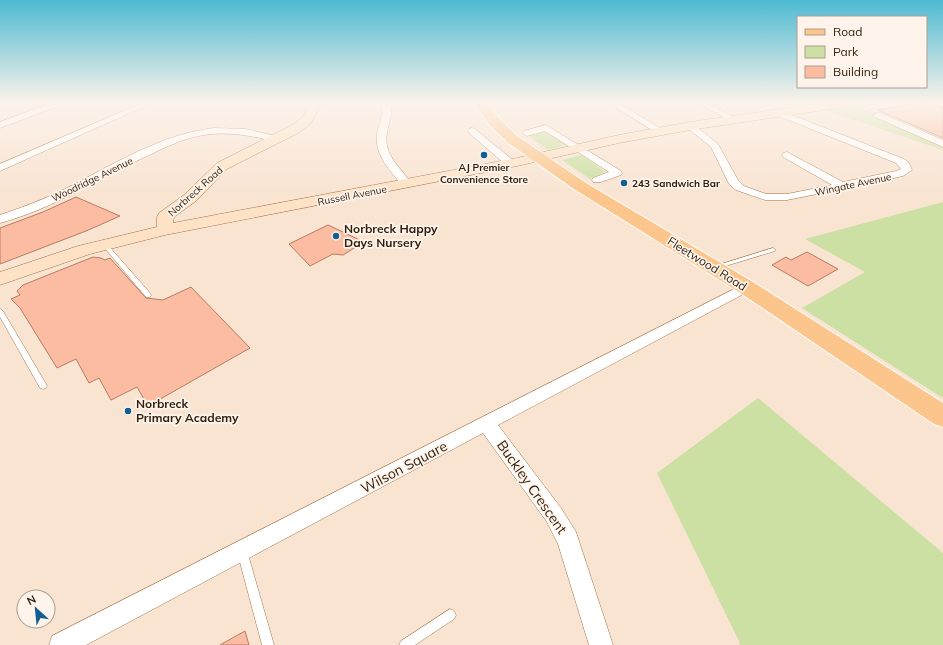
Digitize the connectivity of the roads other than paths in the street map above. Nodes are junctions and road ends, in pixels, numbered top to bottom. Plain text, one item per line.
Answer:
1 (79, 133) edge
2 (200, 133) edge
3 (256, 133) edge
4 (288, 133) edge
5 (384, 133) edge
6 (475, 133) edge
7 (506, 133) edge
8 (554, 133) edge
9 (650, 133) edge
10 (699, 133) edge
11 (830, 133) edge
12 (920, 133) edge
13 (494, 138) dead end
14 (277, 139) junction
15 (483, 140) junction
16 (941, 142) edge
17 (578, 148) junction
18 (787, 155) dead end
19 (538, 157) junction
20 (510, 163) junction
21 (0, 168) edge
22 (597, 180) dead end
23 (406, 184) junction
24 (842, 186) junction
25 (0, 219) edge
26 (165, 230) junction
27 (104, 244) junction
28 (773, 250) dead end
29 (714, 268) junction
30 (0, 279) edge
31 (746, 287) junction
32 (148, 295) dead end
33 (0, 311) edge
34 (43, 386) dead end
35 (943, 416) edge
36 (486, 424) junction
37 (242, 551) junction
38 (450, 616) dead end
39 (61, 645) edge
40 (268, 645) edge
41 (405, 645) edge
42 (601, 645) edge

1 - 21 street
2 - 25 street, Woodridge Avenue
3 - 14 street, Woodridge Avenue
4 - 14 street, Norbreck Road
5 - 23 street
6 - 15 street
7 - 19 main road, Fleetwood Road
8 - 17 street
9 - 17 street, Russell Avenue
10 - 24 street, Wingate Avenue
11 - 24 street, Wingate Avenue
12 - 16 street
13 - 15 street
14 - 26 street, Norbreck Road
15 - 20 street
17 - 19 street, Russell Avenue
17 - 22 street
18 - 24 street
19 - 20 street, Russell Avenue
19 - 29 main road, Fleetwood Road
20 - 23 street, Russell Avenue
23 - 26 street, Russell Avenue
26 - 27 street, Norbreck Road
27 - 30 street, Norbreck Road
27 - 32 lane
28 - 29 lane
29 - 31 main road, Fleetwood Road
31 - 35 main road, Fleetwood Road
31 - 36 street, Wilson Square
33 - 34 lane
36 - 37 street, Wilson Square
36 - 42 street, Buckley Crescent
37 - 39 street, Wilson Square
37 - 40 lane
38 - 41 lane

